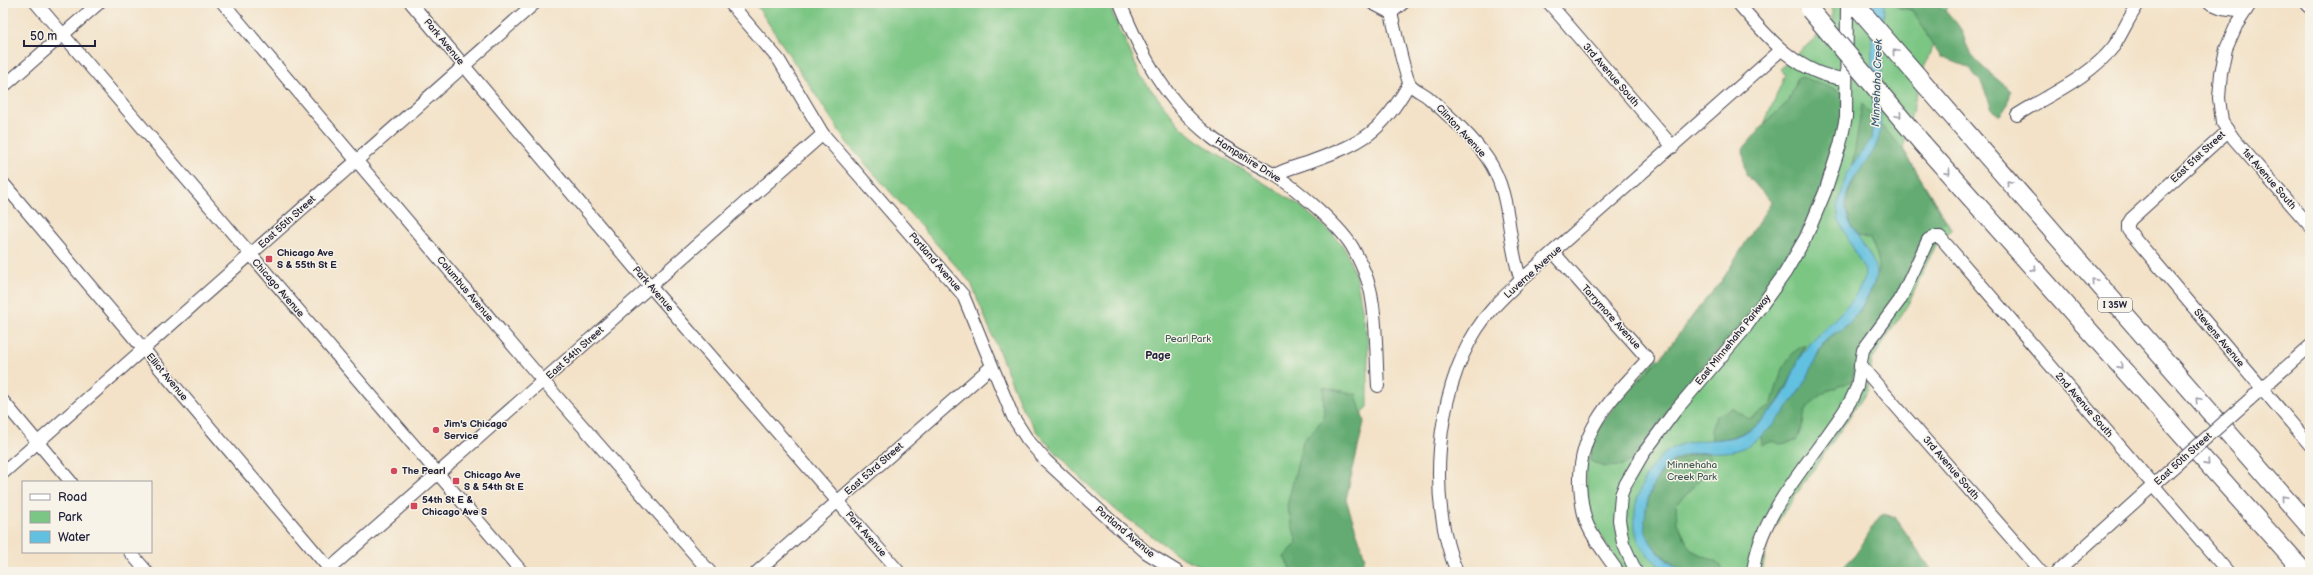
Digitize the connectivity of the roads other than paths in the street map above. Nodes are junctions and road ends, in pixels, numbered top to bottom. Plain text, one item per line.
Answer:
1 (36, 3) edge
2 (99, 3) edge
3 (224, 3) edge
4 (411, 3) edge
5 (535, 3) edge
6 (730, 3) edge
7 (1120, 3) edge
8 (1372, 3) edge
9 (1403, 3) edge
10 (1549, 3) edge
11 (1738, 3) edge
12 (1847, 3) edge
13 (1854, 3) edge
14 (2129, 3) edge
15 (2139, 3) edge
16 (2210, 3) edge
17 (2307, 3) edge
18 (2310, 6) edge
19 (1807, 7) edge
20 (2248, 7) edge
21 (1392, 13) junction
22 (2122, 32) junction
23 (62, 35) junction
24 (1781, 50) junction
25 (464, 66) junction
26 (1845, 79) junction
27 (1410, 84) junction
28 (3, 87) edge
29 (2016, 115) dead end
30 (2228, 131) junction
31 (823, 134) junction
32 (1673, 147) junction
33 (357, 160) junction
34 (1275, 175) junction
35 (3, 182) edge
36 (2310, 226) edge
37 (2128, 230) joint
38 (1554, 253) junction
39 (250, 256) junction
40 (1521, 280) junction
41 (650, 286) junction
42 (2310, 346) edge
43 (143, 349) junction
44 (1860, 365) junction
45 (991, 367) junction
46 (543, 381) junction
47 (1378, 386) dead end
48 (2262, 389) junction
49 (3, 401) edge
50 (38, 442) junction
51 (2310, 445) edge
52 (3, 473) edge
53 (438, 474) junction
54 (70, 481) edge
55 (2154, 485) junction
56 (838, 501) junction
57 (2310, 527) edge
58 (131, 553) edge
59 (329, 571) edge
60 (147, 572) edge
61 (522, 572) edge
62 (710, 572) edge
63 (757, 572) edge
64 (899, 572) edge
65 (1178, 572) edge
66 (1457, 572) edge
67 (1618, 572) edge
68 (1636, 572) edge
69 (1753, 572) edge
70 (2041, 572) edge
71 (2057, 572) edge
72 (2228, 572) edge
73 (2304, 572) edge

1 - 23 street, Chicago Avenue
2 - 23 street
3 - 33 street, Columbus Avenue
4 - 25 street, Park Avenue
5 - 25 street, East 55th Street
6 - 31 street, Portland Avenue
7 - 34 street, Hampshire Drive
8 - 21 street
9 - 21 street
10 - 32 street, 3rd Avenue South
11 - 24 street
12 - 26 street, East Minnehaha Parkway
57 -> 13 highway, I 35W
14 - 22 street
15 - 22 street
16 - 20 street
17 - 18 main road
19 -> 73 highway, bridge
20 - 30 street, East 51st Street
21 - 27 street
22 - 29 street
23 - 28 street
23 - 39 street, Chicago Avenue
24 - 26 street
24 - 32 street, Luverne Avenue
25 - 33 street, East 55th Street
25 - 41 street, Park Avenue
26 - 68 street, East Minnehaha Parkway
27 - 34 street
27 - 40 street, Clinton Avenue
30 - 36 street, 1st Avenue South
30 - 37 street, East 51st Street
31 - 41 street, East 54th Street
31 - 45 street, Portland Avenue
32 - 38 street, Luverne Avenue
33 - 39 street, East 55th Street
33 - 46 street, Columbus Avenue
34 - 47 street, Hampshire Drive
35 - 43 street, Elliot Avenue
37 - 48 street, Stevens Avenue
38 - 40 street, Luverne Avenue
38 - 67 street, Tarrymore Avenue
39 - 43 street, East 55th Street
39 - 53 street, Chicago Avenue
40 - 66 street, Luverne Avenue
41 - 46 street, East 54th Street
41 - 56 street, Park Avenue
42 - 48 street, East 50th Street
43 - 50 street, East 55th Street
43 - 59 street, Elliot Avenue
44 - 55 street, 2nd Avenue South
44 - 69 street
44 - 70 street, 3rd Avenue South
45 - 56 street, East 53rd Street
45 - 65 street, Portland Avenue
46 - 53 street, East 54th Street
46 - 62 street, Columbus Avenue
48 - 51 street, Stevens Avenue
48 - 55 street, East 50th Street, bridge
49 - 50 street
50 - 52 street, East 55th Street
50 - 54 street
53 - 59 street, East 54th Street
53 - 61 street, Chicago Avenue
55 - 71 street, East 50th Street
55 - 72 street, 2nd Avenue South
56 - 63 street, East 53rd Street
56 - 64 street, Park Avenue
58 - 60 street

